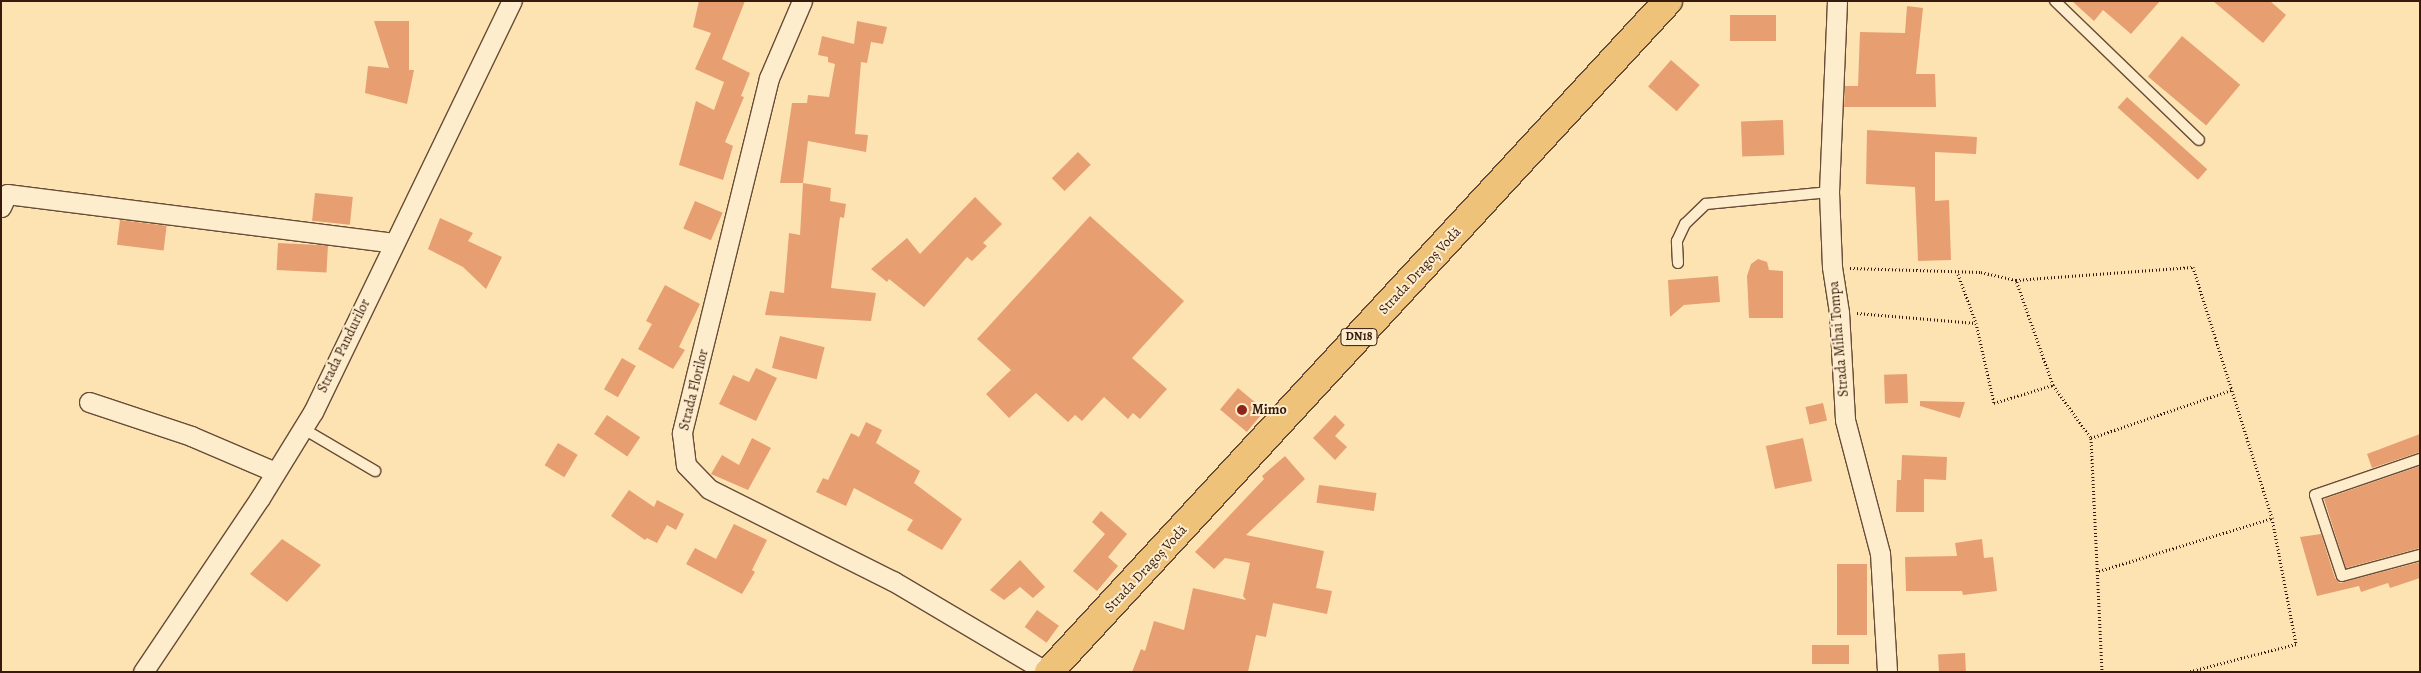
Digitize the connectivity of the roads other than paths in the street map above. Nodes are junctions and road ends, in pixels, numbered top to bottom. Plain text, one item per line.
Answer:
1 (512, 1) edge
2 (802, 1) edge
3 (1668, 1) edge
4 (1837, 1) edge
5 (2055, 1) edge
6 (2199, 140) dead end
7 (1829, 192) junction
8 (1, 207) edge
9 (394, 243) junction
10 (1678, 263) dead end
11 (89, 402) dead end
12 (302, 428) junction
13 (2420, 460) edge
14 (375, 471) dead end
15 (275, 472) junction
16 (2420, 555) edge
17 (143, 672) edge
18 (1048, 672) edge
19 (1887, 672) edge

1 - 9 street, Strada Pandurilor
2 - 18 street, Strada Florilor
3 - 18 main road, Strada Dragoș Vodă / DN18
4 - 7 street, Strada Mihai Tompa
5 - 6 lane
7 - 10 lane
7 - 19 street, Strada Mihai Tompa
8 - 9 street
9 - 12 street, Strada Pandurilor
11 - 15 street
12 - 14 lane
12 - 15 street, Strada Pandurilor
13 - 16 lane
15 - 17 street, Strada Pandurilor

